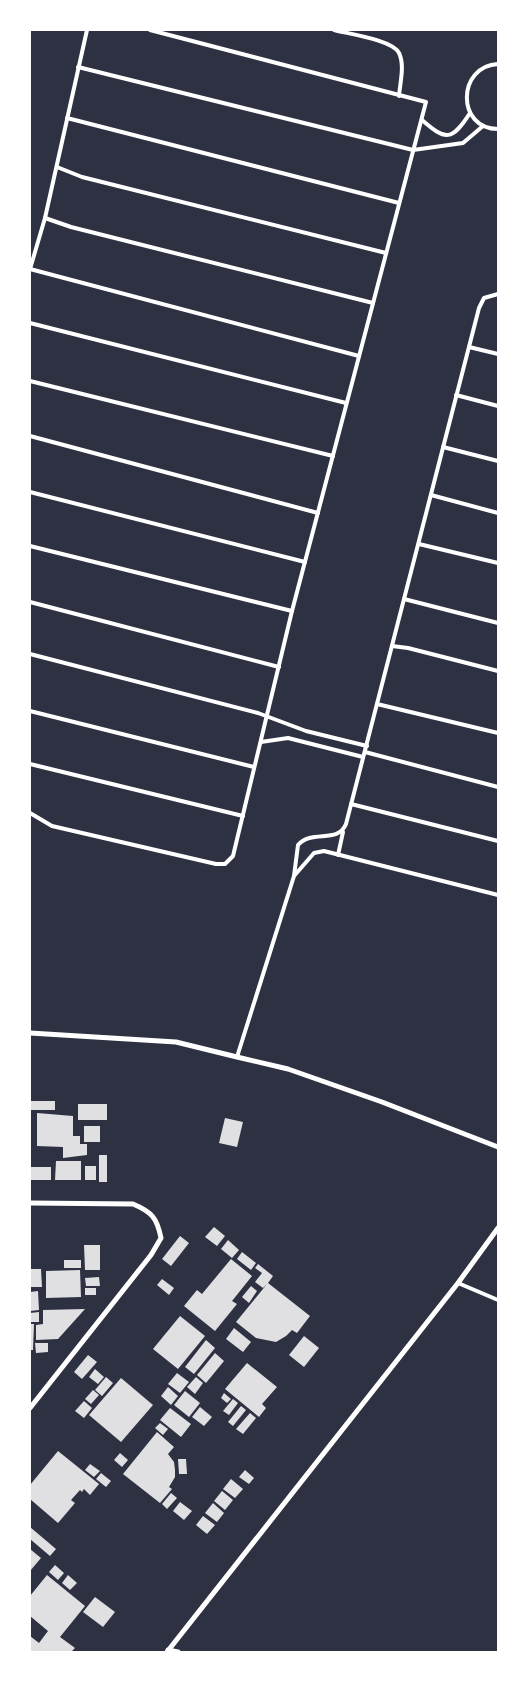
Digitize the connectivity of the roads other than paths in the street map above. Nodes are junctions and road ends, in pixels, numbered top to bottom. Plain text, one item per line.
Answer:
1 (87, 30) edge
2 (150, 30) edge
3 (334, 30) edge
4 (498, 64) edge
5 (78, 67) junction
6 (399, 96) junction
7 (470, 113) junction
8 (67, 118) junction
9 (422, 120) junction
10 (484, 126) junction
11 (498, 129) edge
12 (413, 150) junction
13 (57, 166) junction
14 (399, 203) junction
15 (44, 218) junction
16 (386, 253) junction
17 (30, 269) edge
18 (498, 294) edge
19 (373, 303) junction
20 (30, 323) edge
21 (469, 347) junction
22 (498, 354) edge
23 (359, 356) junction
24 (30, 381) edge
25 (456, 395) junction
26 (346, 404) junction
27 (498, 406) edge
28 (30, 436) edge
29 (443, 446) junction
30 (333, 456) junction
31 (498, 460) edge
32 (30, 492) edge
33 (431, 495) junction
34 (318, 513) junction
35 (498, 513) edge
36 (419, 544) junction
37 (30, 546) edge
38 (305, 562) junction
39 (498, 563) edge
40 (404, 599) junction
41 (30, 602) edge
42 (292, 611) junction
43 (498, 623) edge
44 (392, 646) junction
45 (30, 654) edge
46 (279, 666) junction
47 (498, 671) edge
48 (377, 704) junction
49 (30, 710) edge
50 (267, 716) junction
51 (498, 733) edge
52 (261, 742) junction
53 (367, 746) junction
54 (365, 752) junction
55 (363, 757) junction
56 (30, 764) edge
57 (254, 767) junction
58 (498, 787) edge
59 (351, 804) junction
60 (30, 813) edge
61 (243, 816) junction
62 (343, 832) junction
63 (498, 841) edge
64 (338, 855) junction
65 (294, 876) junction
66 (498, 895) edge
67 (30, 1033) edge
68 (237, 1057) junction
69 (498, 1147) edge
70 (30, 1203) edge
71 (498, 1228) edge
72 (458, 1283) junction
73 (498, 1300) edge
74 (30, 1408) edge
75 (168, 1651) edge
76 (178, 1652) edge

1 - 5 lane
2 - 6 lane
3 - 6 lane
4 - 7 lane
5 - 8 lane
5 - 12 lane
6 - 9 lane
7 - 9 lane
7 - 10 lane
8 - 13 lane
8 - 14 lane
9 - 12 lane
10 - 11 lane
10 - 12 lane
12 - 14 lane
13 - 15 lane
13 - 16 lane
14 - 16 lane
15 - 17 lane
15 - 19 lane
16 - 19 lane
17 - 23 lane
18 - 21 lane
19 - 23 lane
20 - 26 lane
21 - 22 lane
21 - 25 lane
23 - 26 lane
24 - 30 lane
25 - 27 lane
25 - 29 lane
26 - 30 lane
28 - 34 lane
29 - 31 lane
29 - 33 lane
30 - 34 lane
32 - 38 lane
33 - 35 lane
33 - 36 lane
34 - 38 lane
36 - 39 lane
36 - 40 lane
37 - 42 lane
38 - 42 lane
40 - 43 lane
40 - 44 lane
41 - 46 lane
42 - 46 lane
44 - 47 lane
44 - 48 lane
45 - 50 lane
46 - 50 lane
48 - 51 lane
48 - 53 lane
49 - 57 lane
50 - 52 lane
50 - 53 lane
52 - 55 lane
52 - 57 lane
53 - 54 lane
54 - 55 lane
54 - 58 lane
55 - 59 lane
56 - 61 lane
57 - 61 lane
59 - 62 lane
59 - 63 lane
60 - 61 lane
62 - 64 lane
62 - 65 lane
64 - 65 lane
64 - 66 lane
65 - 68 lane
67 - 68 street
68 - 69 street
70 - 74 street
71 - 72 street
72 - 73 lane
72 - 75 street
75 - 76 street

